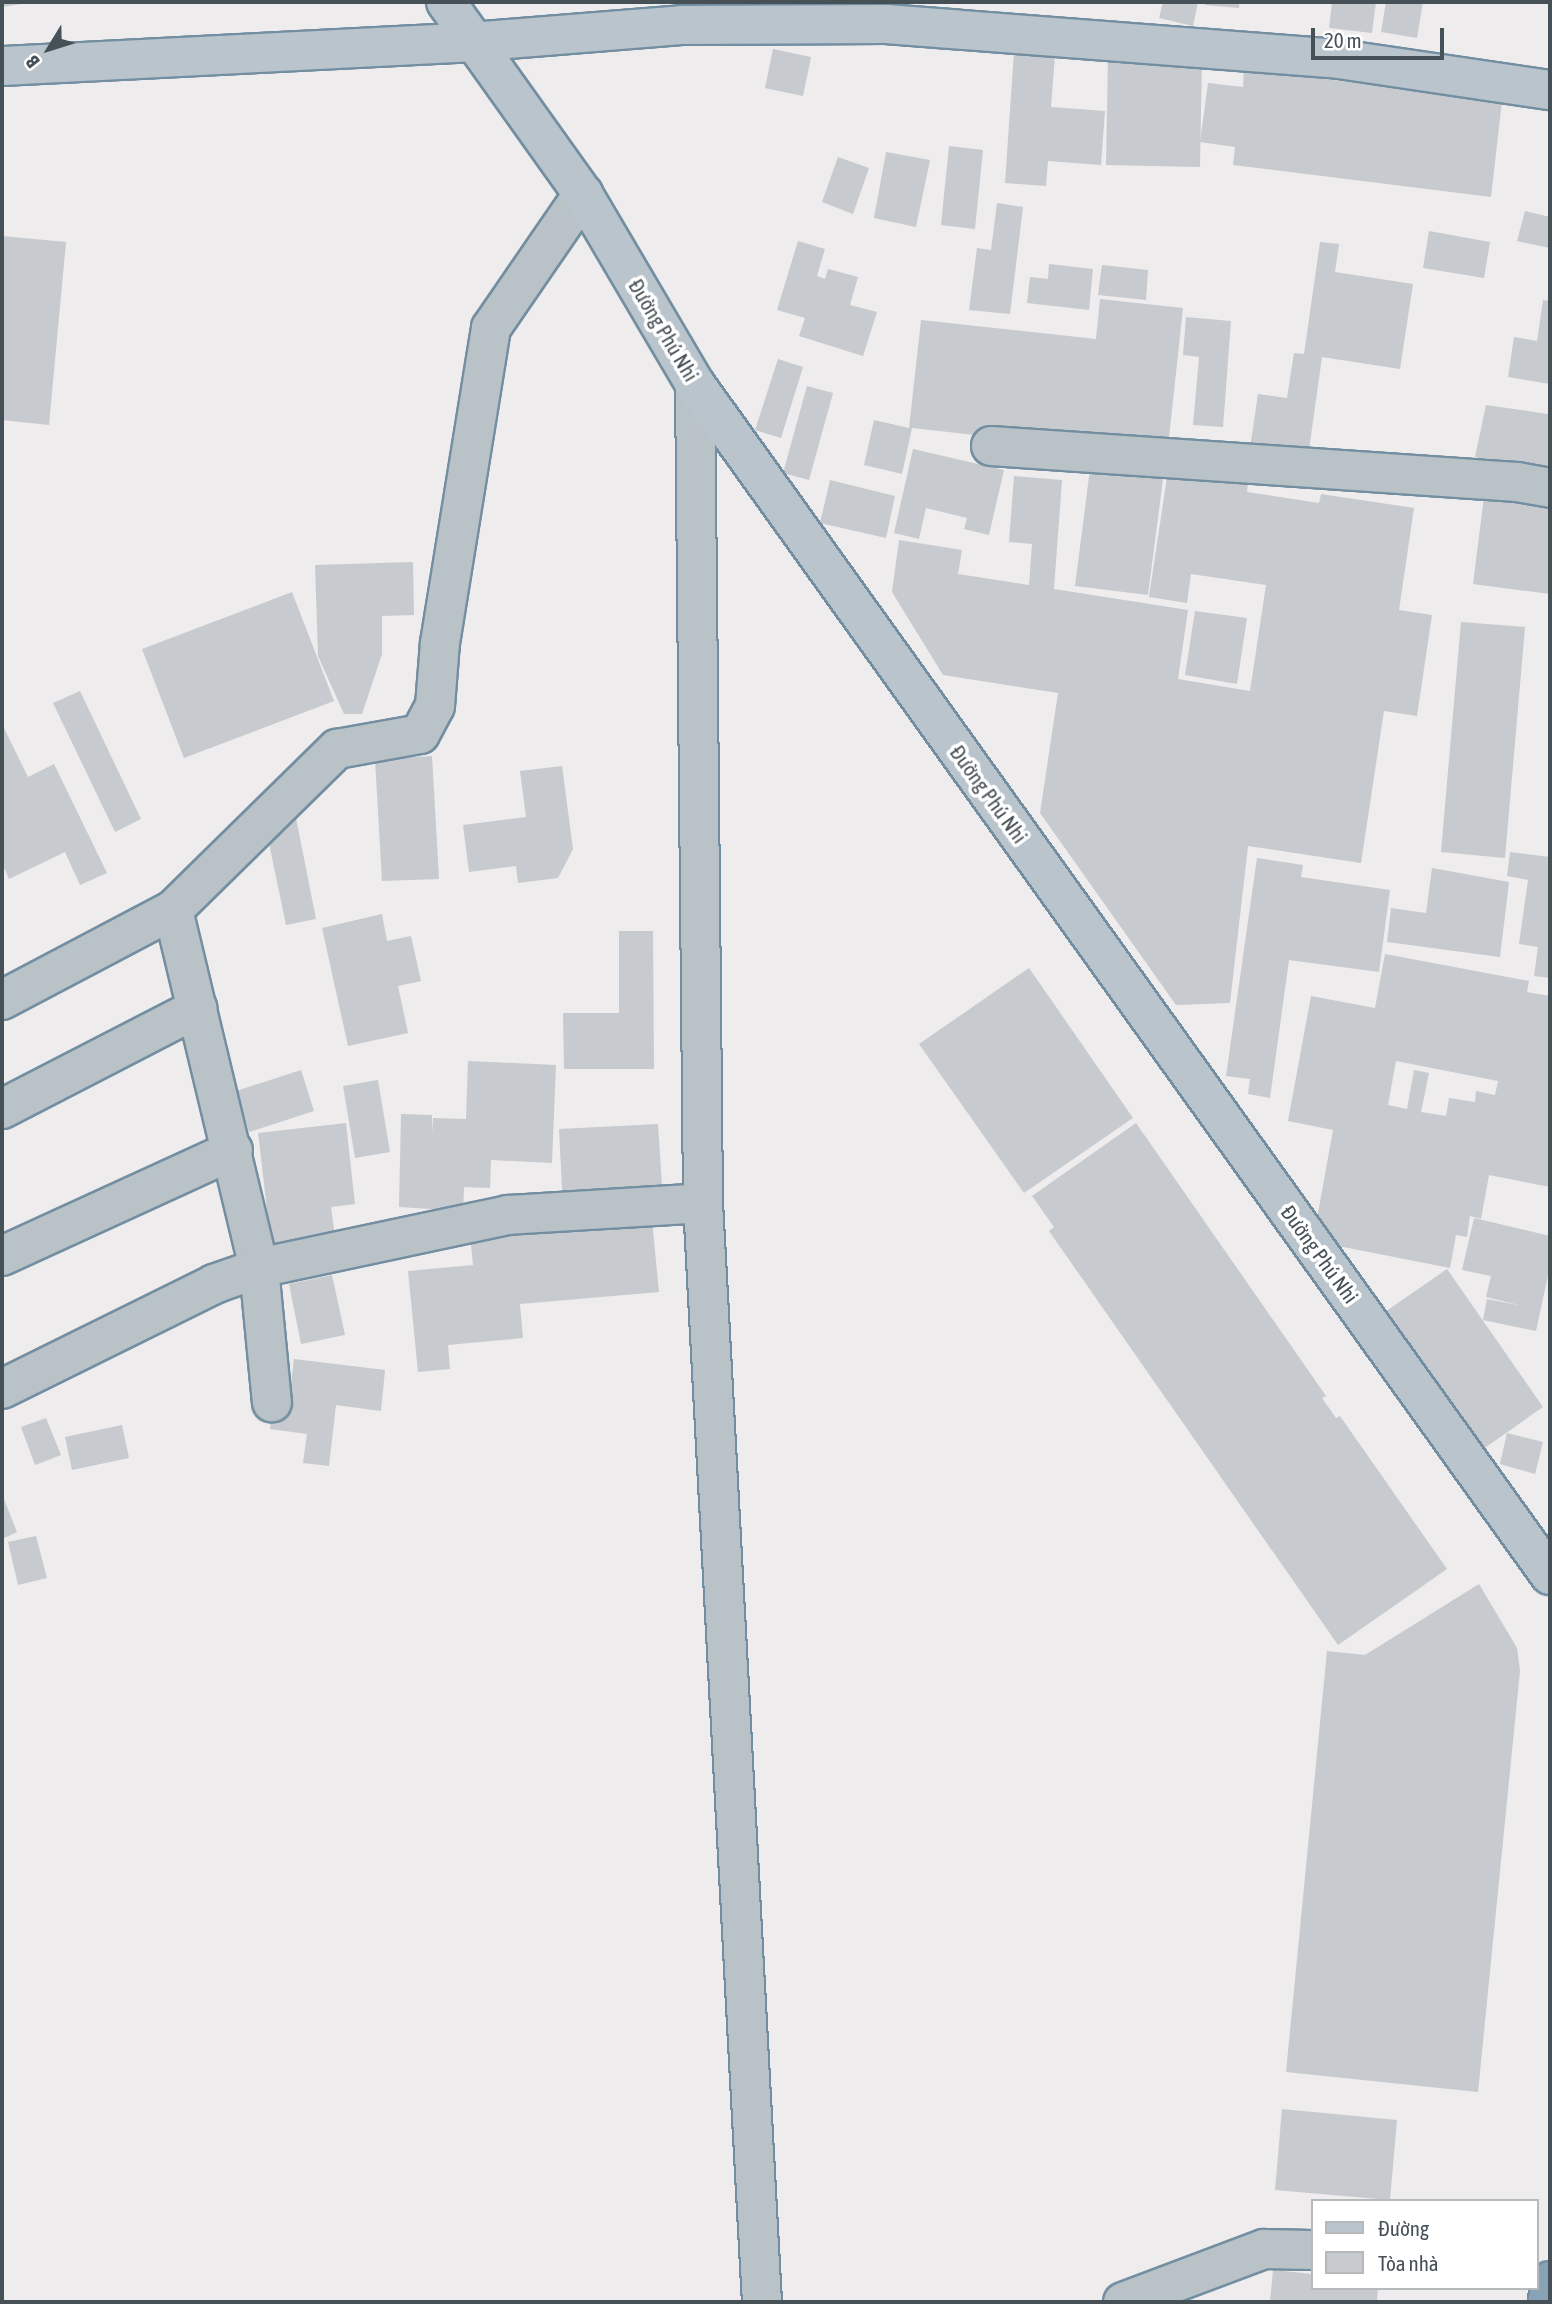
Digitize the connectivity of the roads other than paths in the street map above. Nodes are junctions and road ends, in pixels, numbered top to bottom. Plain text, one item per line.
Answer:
1 (446, 2) edge
2 (471, 42) junction
3 (2, 66) edge
4 (1550, 90) edge
5 (583, 194) junction
6 (695, 384) junction
7 (991, 446) dead end
8 (1550, 488) edge
9 (173, 910) junction
10 (2, 1000) edge
11 (198, 1008) junction
12 (2, 1109) edge
13 (233, 1150) junction
14 (703, 1203) junction
15 (2, 1256) edge
16 (259, 1268) junction
17 (2, 1389) edge
18 (272, 1402) dead end
19 (1550, 1575) edge
20 (1310, 2250) edge
21 (1550, 2281) edge
22 (1549, 2290) edge
23 (762, 2302) edge
24 (1123, 2302) edge
25 (1548, 2302) edge

1 - 2 street, Đường Phú Nhi
2 - 3 street
2 - 4 street
2 - 5 street, Đường Phú Nhi
5 - 6 street, Đường Phú Nhi
5 - 9 street
6 - 14 street
6 - 19 street, Đường Phú Nhi
7 - 8 street
9 - 10 street
9 - 11 street
11 - 12 street
11 - 13 street
13 - 15 street
13 - 16 street
14 - 16 street
14 - 23 street
16 - 17 street
16 - 18 street
20 - 24 street
21 - 22 highway
22 - 25 highway

